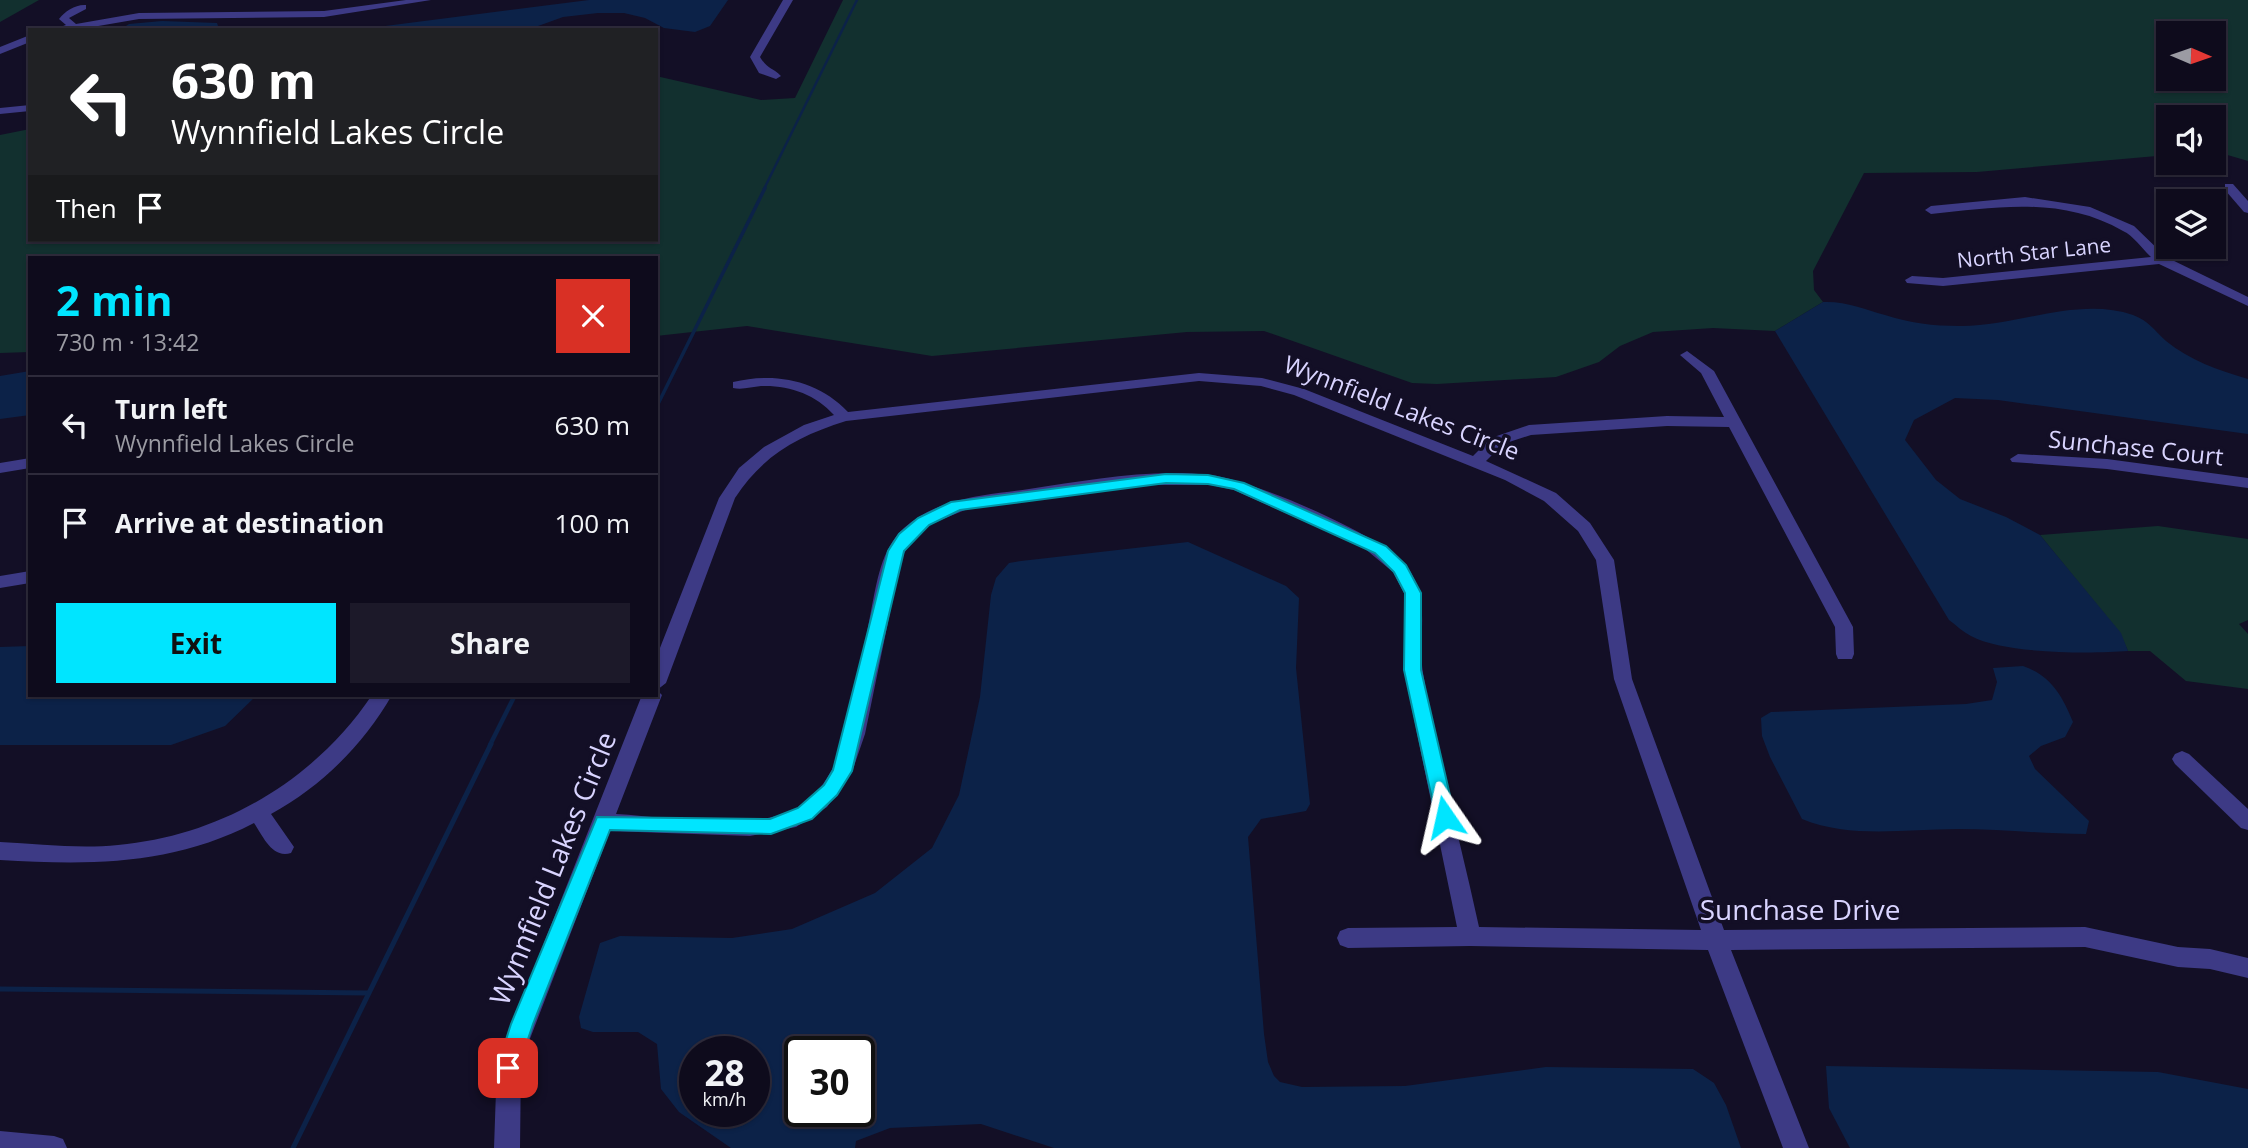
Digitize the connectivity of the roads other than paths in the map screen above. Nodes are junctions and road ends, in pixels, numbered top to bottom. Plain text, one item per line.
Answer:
1 (282, 0) edge
2 (426, 0) edge
3 (788, 0) edge
4 (83, 7) dead end
5 (263, 14) junction
6 (72, 25) junction
7 (246, 26) dead end
8 (62, 28) edge
9 (28, 39) edge
10 (0, 51) edge
11 (776, 76) dead end
12 (28, 108) edge
13 (0, 111) edge
14 (2229, 187) dead end
15 (2248, 209) edge
16 (1931, 210) dead end
17 (2161, 260) junction
18 (1912, 280) dead end
19 (2248, 302) edge
20 (1687, 355) dead end
21 (738, 385) dead end
22 (844, 417) junction
23 (1732, 422) junction
24 (2018, 459) dead end
25 (1476, 462) junction
26 (28, 463) edge
27 (0, 468) edge
28 (2248, 483) edge
29 (28, 577) edge
30 (0, 582) edge
31 (1845, 654) dead end
32 (658, 678) edge
33 (381, 697) edge
34 (651, 697) edge
35 (2182, 758) dead end
36 (258, 812) junction
37 (603, 822) junction
38 (2248, 822) edge
39 (284, 847) dead end
40 (0, 851) edge
41 (1470, 936) junction
42 (1348, 938) dead end
43 (1716, 940) junction
44 (2248, 968) edge
45 (0, 1143) edge
46 (54, 1148) edge
47 (508, 1148) edge
48 (1797, 1148) edge

1 - 5 street
2 - 5 street
3 - 11 street
4 - 6 street
5 - 6 street
5 - 7 street
6 - 8 street
9 - 10 street
12 - 13 street
14 - 15 street
16 - 17 street
17 - 18 street, North Star Lane
17 - 19 street
20 - 23 street
21 - 22 street
22 - 25 street, Wynnfield Lakes Circle
22 - 32 street, Wynnfield Lakes Circle
23 - 25 street
23 - 31 street
24 - 28 street, Sunchase Court
25 - 43 street, Wynnfield Lakes Circle
26 - 27 street
29 - 30 street
33 - 36 street
34 - 37 street, Wynnfield Lakes Circle
35 - 38 street
36 - 39 street
36 - 40 street
37 - 41 street
37 - 47 street, Wynnfield Lakes Circle
41 - 42 street, Sunchase Drive
41 - 43 street, Sunchase Drive
43 - 44 street, Sunchase Drive
43 - 48 street, Wynnfield Lakes Circle
45 - 46 street

